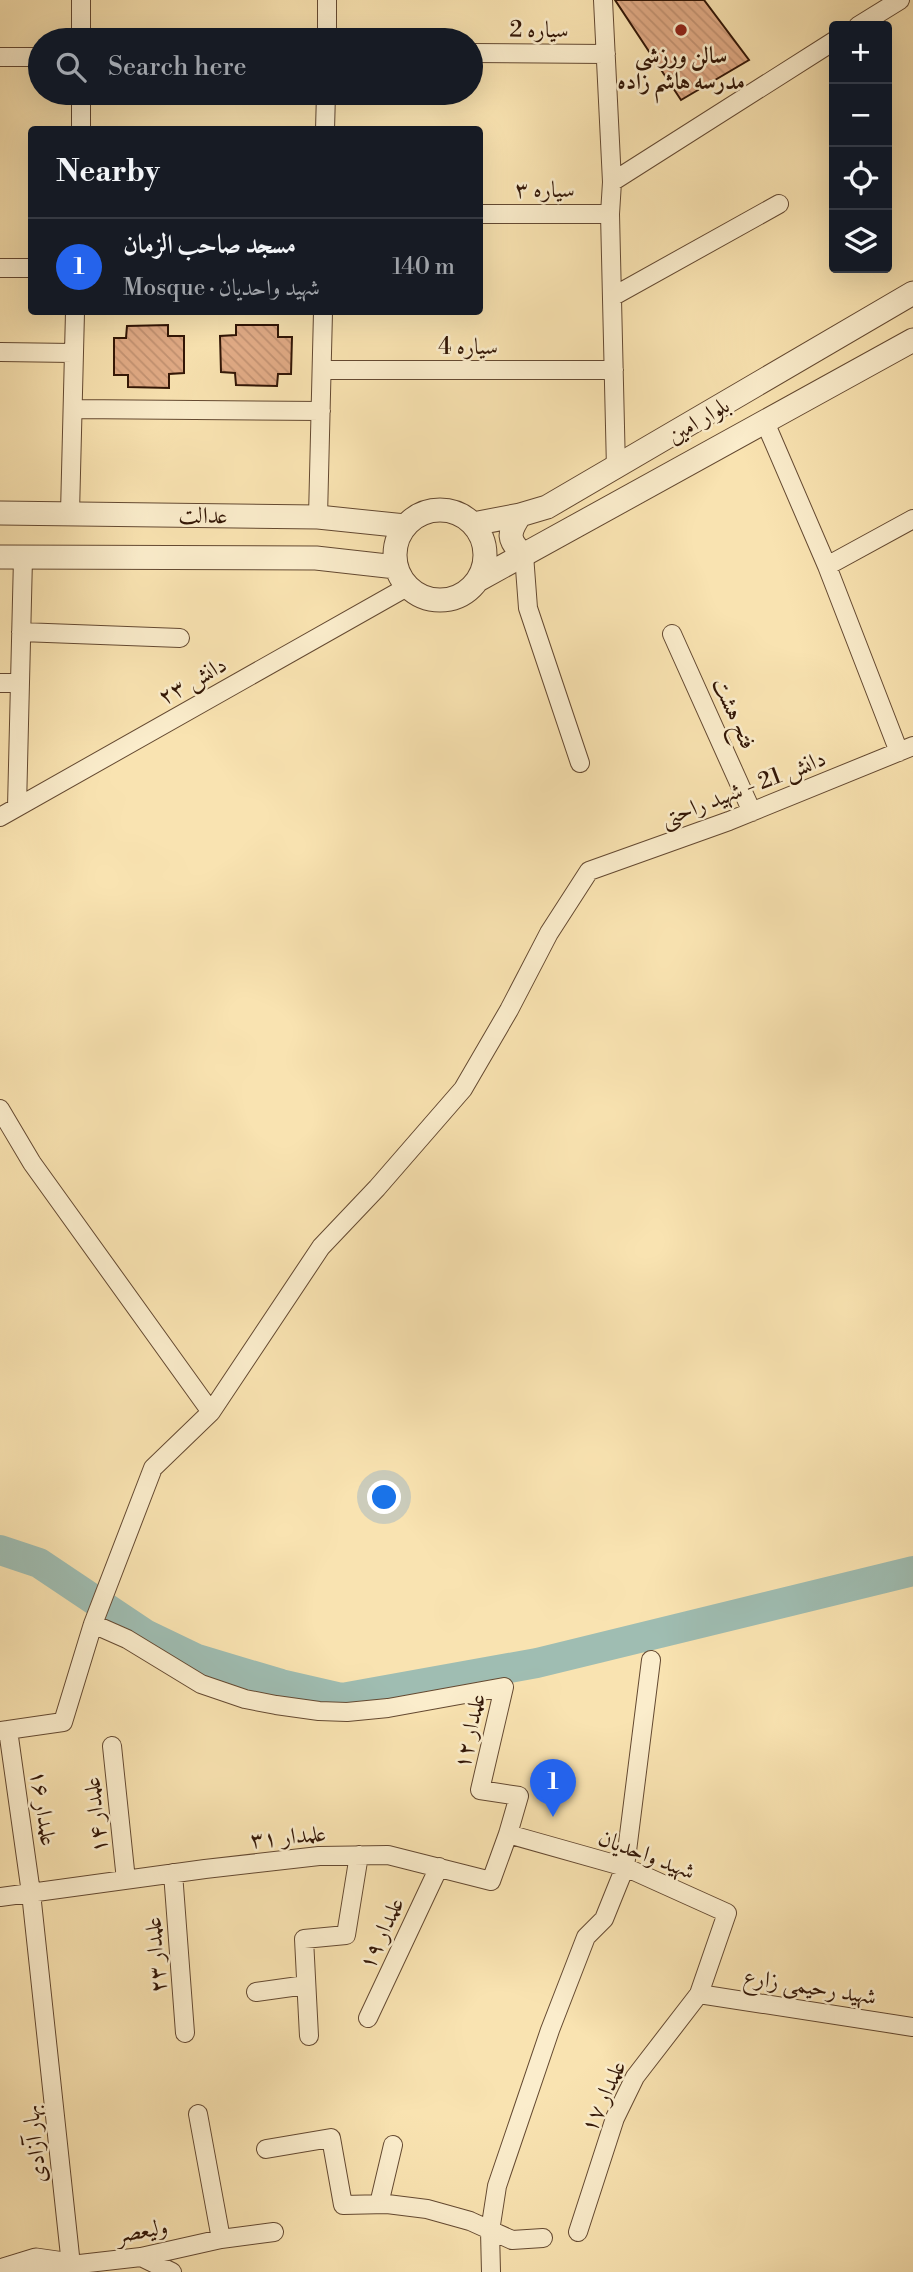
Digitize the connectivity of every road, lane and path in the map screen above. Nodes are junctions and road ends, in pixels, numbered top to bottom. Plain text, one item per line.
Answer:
1 (81, 0) edge
2 (327, 0) edge
3 (603, 0) edge
4 (900, 0) edge
5 (866, 21) edge
6 (81, 28) edge
7 (327, 28) edge
8 (829, 44) edge
9 (483, 53) edge
10 (606, 54) junction
11 (0, 57) edge
12 (28, 57) edge
13 (81, 105) edge
14 (326, 105) edge
15 (81, 126) edge
16 (325, 126) edge
17 (612, 181) junction
18 (779, 204) dead end
19 (483, 214) edge
20 (610, 214) junction
21 (0, 268) edge
22 (28, 268) edge
23 (913, 293) edge
24 (612, 297) junction
25 (75, 315) edge
26 (323, 315) edge
27 (910, 349) edge
28 (0, 352) edge
29 (73, 353) junction
30 (322, 370) junction
31 (614, 370) junction
32 (73, 409) junction
33 (321, 411) junction
34 (765, 422) junction
35 (616, 469) junction
36 (0, 513) edge
37 (70, 513) junction
38 (520, 516) junction
39 (318, 517) junction
40 (913, 519) edge
41 (473, 524) junction
42 (405, 526) junction
43 (524, 555) junction
44 (0, 557) edge
45 (23, 558) junction
46 (827, 566) junction
47 (402, 577) junction
48 (478, 580) junction
49 (21, 632) junction
50 (673, 634) dead end
51 (180, 638) dead end
52 (0, 683) edge
53 (20, 683) junction
54 (906, 749) edge
55 (580, 763) dead end
56 (18, 807) junction
57 (752, 812) junction
58 (0, 817) edge
59 (0, 1109) edge
60 (211, 1412) junction
61 (93, 1624) junction
62 (651, 1660) dead end
63 (4, 1731) edge
64 (112, 1746) dead end
65 (519, 1796) joint
66 (508, 1834) junction
67 (359, 1855) junction
68 (439, 1867) junction
69 (625, 1867) junction
70 (173, 1873) junction
71 (126, 1880) junction
72 (32, 1893) junction
73 (0, 1897) edge
74 (306, 1985) junction
75 (256, 1992) dead end
76 (699, 1994) junction
77 (368, 2018) dead end
78 (913, 2026) edge
79 (185, 2033) dead end
80 (309, 2036) dead end
81 (198, 2114) dead end
82 (393, 2145) dead end
83 (266, 2149) dead end
84 (379, 2204) junction
85 (490, 2231) junction
86 (274, 2232) dead end
87 (578, 2232) dead end
88 (543, 2238) dead end
89 (220, 2239) junction
90 (141, 2257) junction
91 (71, 2268) edge
92 (0, 2271) edge
93 (172, 2272) edge
94 (491, 2272) edge

1 - 6 street
2 - 7 street
3 - 10 street
4 - 5 street
8 - 17 street
9 - 10 street, سیاره 2
10 - 17 street
11 - 12 street
13 - 15 street
14 - 16 street
17 - 20 street
18 - 24 street
19 - 20 street, سیاره ۳
20 - 24 street
21 - 22 street
23 - 35 street, بلوار امین
24 - 31 street
25 - 29 street
26 - 30 street
27 - 34 street, بلوار امین
28 - 29 street
29 - 32 street
30 - 31 street, سیاره 4
30 - 33 street
31 - 35 street
32 - 33 street
32 - 37 street
33 - 39 street
34 - 43 street, بلوار امین
34 - 46 street
35 - 38 street, بلوار امین
36 - 37 street, عدالت
37 - 39 street, عدالت
38 - 41 street, بلوار امین
38 - 43 street
39 - 42 street, عدالت
40 - 46 street
41 - 42 street
41 - 48 street
42 - 47 street
43 - 48 street, بلوار امین
43 - 55 street
44 - 45 street, عدالت
45 - 47 street, عدالت
45 - 49 street
46 - 54 street
47 - 48 street
47 - 56 street, دانش ۲۳
49 - 51 street
49 - 53 street
50 - 57 street, فتح هشت
52 - 53 street
53 - 56 street
54 - 57 street, دانش 21 - شهید راحتی
56 - 58 street, دانش ۲۳
57 - 60 street, دانش 21 - شهید راحتی
59 - 60 street
60 - 61 street
61 - 63 street
61 - 65 street, علمدار ۱۲
62 - 69 street
63 - 72 street, علمدار ۱۶
64 - 71 street, علمدار ۱۴
65 - 66 street, علمدار ۳۱
66 - 68 street, علمدار ۳۱
66 - 69 street, شهید واحدیان
67 - 68 street, علمدار ۳۱
67 - 70 street, علمدار ۳۱
67 - 74 street
68 - 77 street, علمدار ۱۹
69 - 76 street, شهید واحدیان
69 - 85 street
70 - 71 street, علمدار ۳۱
70 - 79 street, علمدار ۲۳
71 - 72 street, علمدار ۳۱
72 - 73 street, علمدار ۳۱
72 - 91 street, بهار آزادی
74 - 75 street
74 - 80 street
76 - 78 street, شهید رحیمی زارع
76 - 87 street, علمدار ۱۷
81 - 89 street
82 - 84 street
83 - 84 street
84 - 85 street
85 - 88 street
85 - 94 street
86 - 89 street, ولیعصر
89 - 90 street, ولیعصر
90 - 91 street, ولیعصر
90 - 93 street
91 - 92 street

